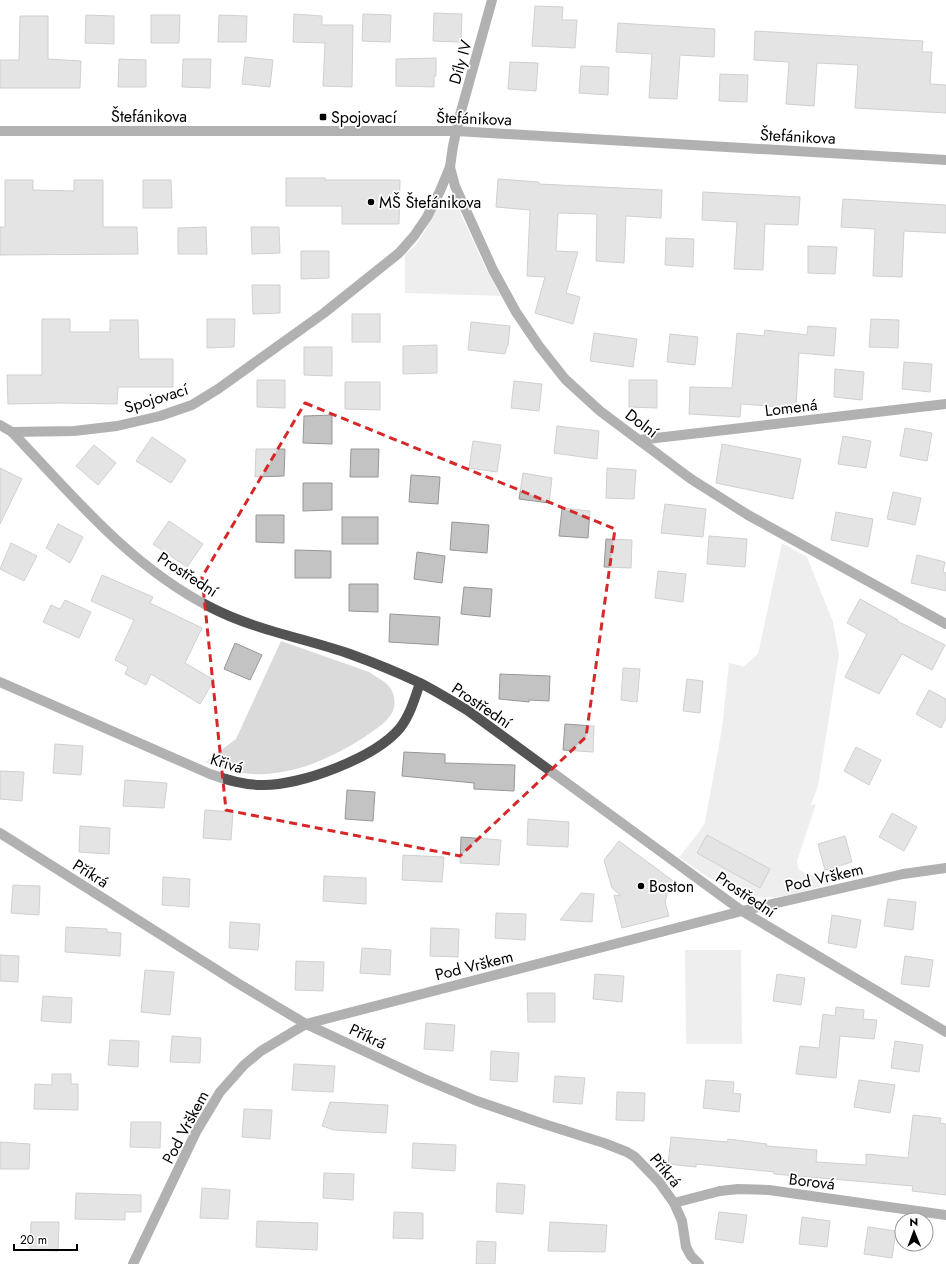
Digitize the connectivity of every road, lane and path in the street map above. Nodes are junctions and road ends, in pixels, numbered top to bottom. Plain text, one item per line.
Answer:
1 (492, 0) edge
2 (0, 131) edge
3 (456, 131) junction
4 (946, 160) edge
5 (450, 167) junction
6 (946, 404) edge
7 (0, 425) edge
8 (12, 432) junction
9 (639, 440) junction
10 (946, 624) edge
11 (0, 682) edge
12 (420, 683) junction
13 (0, 833) edge
14 (946, 868) edge
15 (742, 911) junction
16 (306, 1024) junction
17 (946, 1032) edge
18 (674, 1203) junction
19 (946, 1215) edge
20 (133, 1264) edge
21 (699, 1264) edge

1 - 3 street, Díly IV
2 - 3 street, Štefánikova
3 - 4 street, Štefánikova
3 - 5 street, Dolní
5 - 8 street, Spojovací
5 - 9 street, Dolní
6 - 9 street, Lomená
7 - 8 street, Prostřední
8 - 12 street, Prostřední
9 - 10 street, Dolní
11 - 12 street, Křivá
12 - 15 street, Prostřední
13 - 16 street, Příkrá
14 - 15 street, Pod Vrškem
15 - 16 street, Pod Vrškem
15 - 17 street, Prostřední
16 - 18 street, Příkrá
16 - 20 street, Pod Vrškem
18 - 19 street, Borová
18 - 21 street, Příkrá

